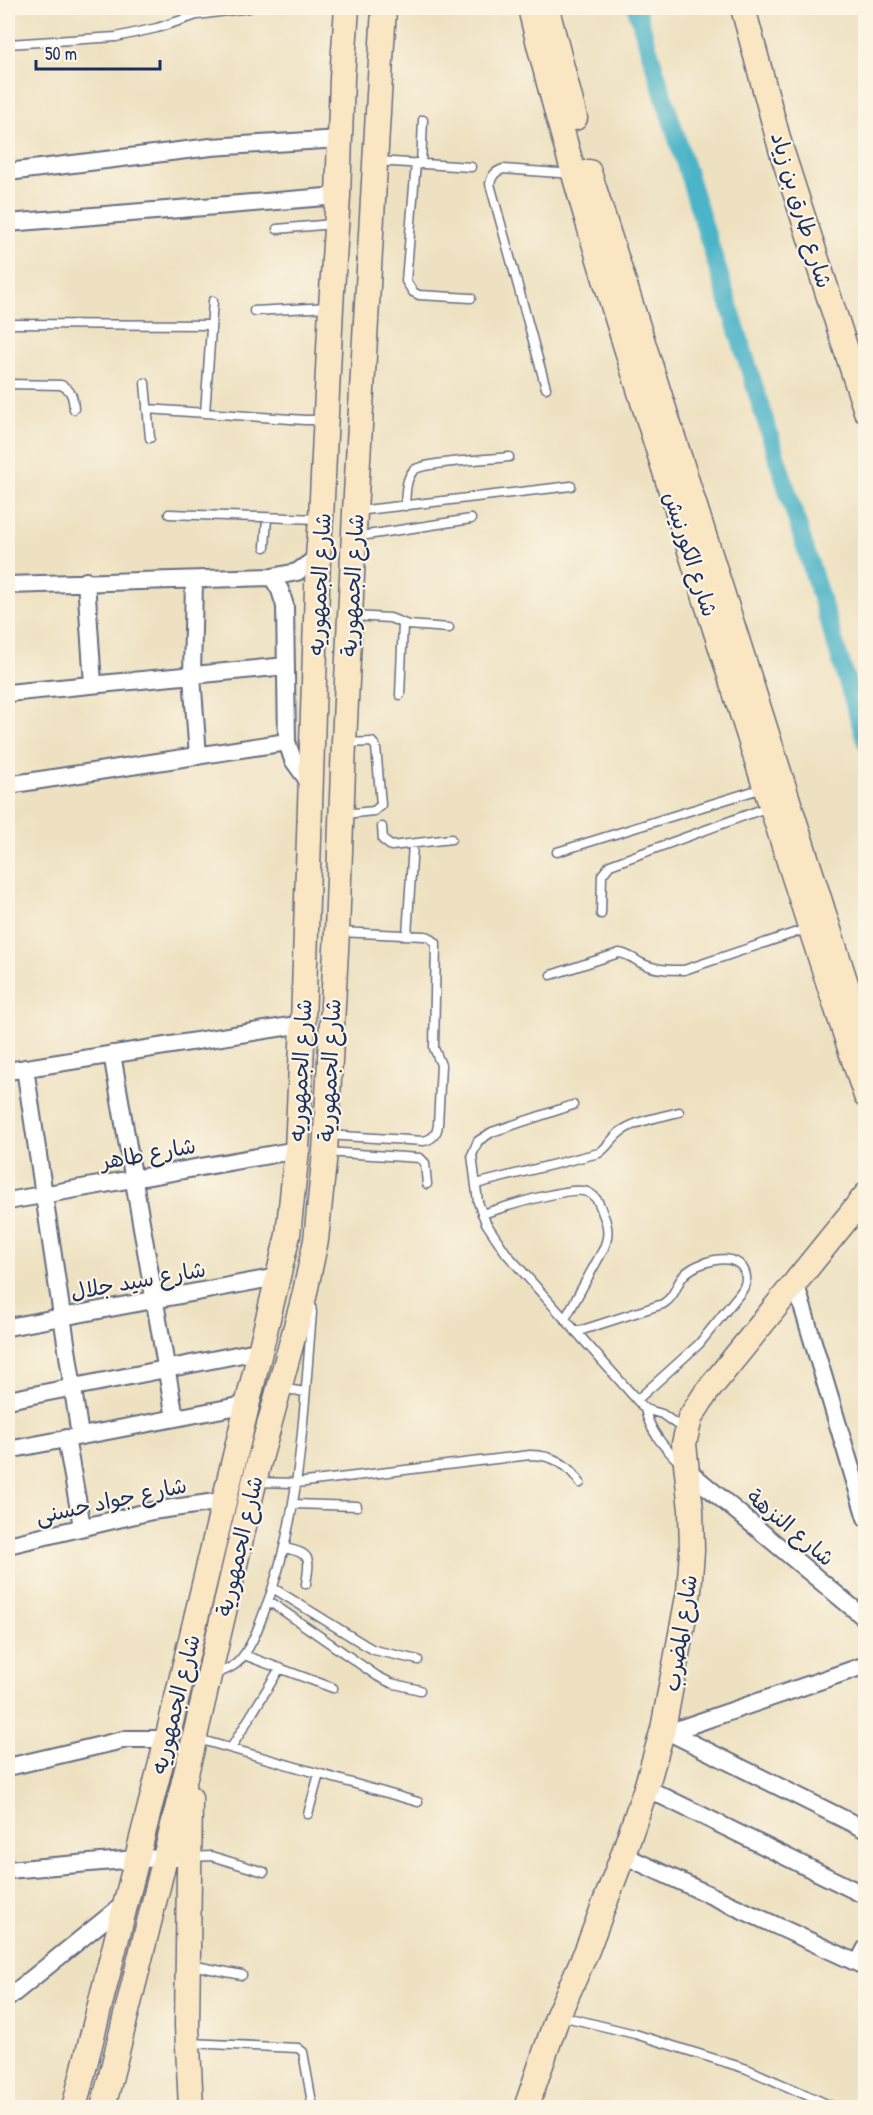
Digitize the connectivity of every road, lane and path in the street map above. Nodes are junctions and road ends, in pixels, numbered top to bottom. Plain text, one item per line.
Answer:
1 (249, 8) edge
2 (347, 8) edge
3 (384, 8) edge
4 (530, 8) edge
5 (546, 8) edge
6 (743, 8) edge
7 (8, 44) edge
8 (423, 120) dead end
9 (339, 139) junction
10 (377, 161) junction
11 (418, 163) junction
12 (471, 167) dead end
13 (8, 172) edge
14 (573, 174) junction
15 (338, 196) junction
16 (8, 223) edge
17 (337, 223) junction
18 (277, 230) dead end
19 (471, 298) dead end
20 (213, 301) dead end
21 (330, 307) junction
22 (254, 310) dead end
23 (8, 324) edge
24 (211, 325) junction
25 (145, 383) dead end
26 (8, 384) edge
27 (546, 388) dead end
28 (74, 409) dead end
29 (147, 409) junction
30 (866, 411) edge
31 (205, 413) junction
32 (326, 420) junction
33 (150, 438) dead end
34 (509, 457) dead end
35 (571, 486) dead end
36 (405, 506) junction
37 (355, 512) junction
38 (170, 514) dead end
39 (267, 518) junction
40 (321, 519) junction
41 (471, 519) dead end
42 (354, 537) junction
43 (265, 548) dead end
44 (318, 557) junction
45 (272, 577) junction
46 (86, 581) junction
47 (194, 581) junction
48 (8, 585) edge
49 (351, 616) junction
50 (403, 623) junction
51 (449, 628) dead end
52 (350, 640) junction
53 (315, 641) junction
54 (286, 666) junction
55 (192, 676) junction
56 (314, 678) junction
57 (347, 678) junction
58 (93, 684) junction
59 (8, 693) edge
60 (400, 695) dead end
61 (286, 742) junction
62 (344, 743) junction
63 (198, 756) junction
64 (8, 785) edge
65 (311, 785) junction
66 (768, 797) junction
67 (341, 815) junction
68 (382, 827) dead end
69 (451, 839) dead end
70 (413, 843) junction
71 (557, 852) dead end
72 (601, 914) dead end
73 (810, 928) junction
74 (337, 932) junction
75 (407, 935) junction
76 (551, 975) dead end
77 (303, 1023) junction
78 (866, 1045) edge
79 (112, 1054) junction
80 (25, 1068) junction
81 (8, 1071) edge
82 (866, 1096) edge
83 (573, 1105) dead end
84 (679, 1112) dead end
85 (326, 1143) junction
86 (297, 1150) junction
87 (133, 1179) junction
88 (427, 1184) dead end
89 (476, 1184) junction
90 (44, 1194) junction
91 (866, 1195) edge
92 (8, 1201) edge
93 (482, 1214) junction
94 (277, 1277) junction
95 (795, 1282) junction
96 (306, 1284) junction
97 (154, 1300) junction
98 (62, 1317) junction
99 (565, 1319) junction
100 (8, 1327) edge
101 (576, 1332) junction
102 (262, 1350) junction
103 (166, 1369) junction
104 (73, 1387) junction
105 (279, 1388) junction
106 (305, 1392) junction
107 (8, 1400) edge
108 (637, 1400) junction
109 (249, 1404) junction
110 (645, 1409) junction
111 (175, 1418) junction
112 (686, 1431) junction
113 (73, 1437) junction
114 (8, 1450) edge
115 (687, 1470) junction
116 (255, 1482) junction
117 (297, 1483) junction
118 (580, 1483) dead end
119 (223, 1501) junction
120 (294, 1504) junction
121 (357, 1506) dead end
122 (866, 1518) edge
123 (82, 1527) junction
124 (8, 1545) edge
125 (285, 1548) junction
126 (306, 1584) dead end
127 (273, 1588) junction
128 (268, 1601) junction
129 (866, 1619) edge
130 (244, 1655) junction
131 (418, 1660) dead end
132 (866, 1665) edge
133 (280, 1668) junction
134 (183, 1672) junction
135 (209, 1676) junction
136 (333, 1688) dead end
137 (420, 1690) dead end
138 (667, 1731) junction
139 (167, 1739) junction
140 (193, 1744) junction
141 (231, 1748) junction
142 (8, 1767) edge
143 (319, 1774) junction
144 (646, 1788) junction
145 (418, 1802) dead end
146 (308, 1814) dead end
147 (866, 1830) edge
148 (623, 1855) junction
149 (176, 1858) junction
150 (136, 1859) junction
151 (8, 1870) edge
152 (264, 1872) dead end
153 (866, 1896) edge
154 (124, 1904) junction
155 (866, 1948) edge
156 (187, 1964) junction
157 (862, 1965) edge
158 (242, 1975) dead end
159 (8, 1998) edge
160 (558, 2015) junction
161 (187, 2043) junction
162 (74, 2108) edge
163 (103, 2108) edge
164 (191, 2108) edge
165 (313, 2108) edge
166 (526, 2108) edge
167 (836, 2108) edge

1 - 7 lane
2 - 9 main road, شارع الجمهوريه
3 - 10 main road, شارع الجمهورية
4 - 14 main road, شارع الكورنيش
5 - 78 main road, شارع الكورنيش
6 - 30 main road, شارع طارق بن زياد
8 - 11 lane
9 - 13 street
9 - 15 main road, شارع الجمهوريه
10 - 11 lane
10 - 37 main road, شارع الجمهورية
11 - 12 lane
11 - 19 lane
14 - 27 lane
14 - 66 main road, شارع الكورنيش
15 - 16 street
15 - 17 main road, شارع الجمهوريه
17 - 18 lane
17 - 21 main road, شارع الجمهوريه
20 - 24 lane
21 - 22 lane
21 - 32 main road, شارع الجمهوريه
23 - 24 lane
24 - 31 lane
25 - 29 lane
26 - 28 lane
29 - 31 lane
29 - 33 lane
31 - 32 lane
32 - 40 main road, شارع الجمهوريه
34 - 36 lane
35 - 36 lane
36 - 37 lane
37 - 42 main road, شارع الجمهورية
38 - 39 lane
39 - 40 lane
39 - 43 lane
40 - 44 main road, شارع الجمهوريه
41 - 42 lane
42 - 49 main road, شارع الجمهورية
44 - 45 street
44 - 53 main road, شارع الجمهوريه
45 - 47 street
45 - 54 street
46 - 47 street
46 - 48 street
46 - 58 street
47 - 55 street
49 - 50 lane
49 - 52 main road, شارع الجمهورية
50 - 51 lane
50 - 60 lane
52 - 53 main road
52 - 57 main road, شارع الجمهورية
53 - 56 main road, شارع الجمهوريه
54 - 55 street
54 - 61 street
55 - 58 street
55 - 63 street
56 - 57 main road
56 - 65 main road, شارع الجمهوريه
57 - 62 main road, شارع الجمهورية
58 - 59 street
61 - 63 street
61 - 65 street
62 - 67 main road, شارع الجمهورية
62 - 67 lane
63 - 64 street
65 - 77 main road, شارع الجمهوريه
66 - 71 lane
66 - 72 lane
66 - 73 main road, شارع الكورنيش
67 - 74 main road, شارع الجمهورية
68 - 70 lane
69 - 70 lane
70 - 75 lane
73 - 76 lane
73 - 82 main road, شارع الكورنيش
74 - 75 lane
74 - 85 main road, شارع الجمهورية
75 - 85 lane
77 - 79 street
77 - 86 main road, شارع الجمهوريه
79 - 80 street
79 - 87 street
80 - 81 street
80 - 90 street
83 - 89 lane
84 - 89 lane
85 - 88 lane
85 - 96 main road, شارع الجمهورية
86 - 87 street, شارع طاهر
86 - 94 main road, شارع الجمهوريه
87 - 90 street, شارع طاهر
87 - 97 street
89 - 93 lane
90 - 92 street, شارع طاهر
90 - 98 street
91 - 95 main road, شارع المضرب
93 - 99 lane
93 - 99 lane
94 - 97 street, شارع سيد جلال
94 - 102 main road, شارع الجمهوريه
95 - 112 main road, شارع المضرب
95 - 122 street
96 - 105 main road, شارع الجمهورية
96 - 106 lane
97 - 98 street, شارع سيد جلال
97 - 103 street
98 - 100 street, شارع سيد جلال
98 - 104 street
99 - 101 lane
101 - 108 lane
101 - 108 lane
102 - 103 street
102 - 109 main road, شارع الجمهوريه
103 - 104 street
103 - 111 street
104 - 107 street
104 - 113 street
105 - 106 lane
105 - 116 main road, شارع الجمهورية
106 - 117 lane
108 - 110 lane
109 - 111 street
109 - 119 main road, شارع الجمهوريه
110 - 112 lane
110 - 115 lane
111 - 113 street
112 - 115 main road, شارع المضرب
113 - 114 street
113 - 123 street
115 - 129 street, شارع النزهة
115 - 138 main road, شارع المضرب
116 - 117 lane
116 - 135 main road, شارع الجمهورية
117 - 118 lane
117 - 120 lane
119 - 123 street, شارع جواد حسنى
119 - 134 main road, شارع الجمهوريه
120 - 121 lane
120 - 125 lane
123 - 124 street, شارع جواد حسنى
125 - 126 lane
125 - 127 lane
127 - 128 lane
127 - 131 lane
128 - 130 lane
128 - 137 lane
130 - 133 lane
130 - 135 lane
132 - 138 street
133 - 136 lane
133 - 141 lane
134 - 135 main road
134 - 139 main road, شارع الجمهوريه
135 - 140 main road, شارع الجمهورية
138 - 144 main road, شارع المضرب
138 - 147 street
139 - 142 street
139 - 150 main road, شارع الجمهوريه
140 - 141 lane
140 - 149 main road, شارع الجمهورية
141 - 143 lane
143 - 145 lane
143 - 146 lane
144 - 148 main road, شارع المضرب
144 - 153 street
148 - 157 street
148 - 160 main road, شارع المضرب
149 - 150 street
149 - 152 lane
149 - 156 main road
149 - 163 main road, شارع الجمهورية
150 - 151 street
150 - 154 main road, شارع الجمهوريه
154 - 159 street
154 - 162 main road, شارع الجمهوريه
155 - 157 street
156 - 158 lane
156 - 161 main road
160 - 166 main road, شارع المضرب
160 - 167 lane
161 - 164 main road
161 - 165 lane

